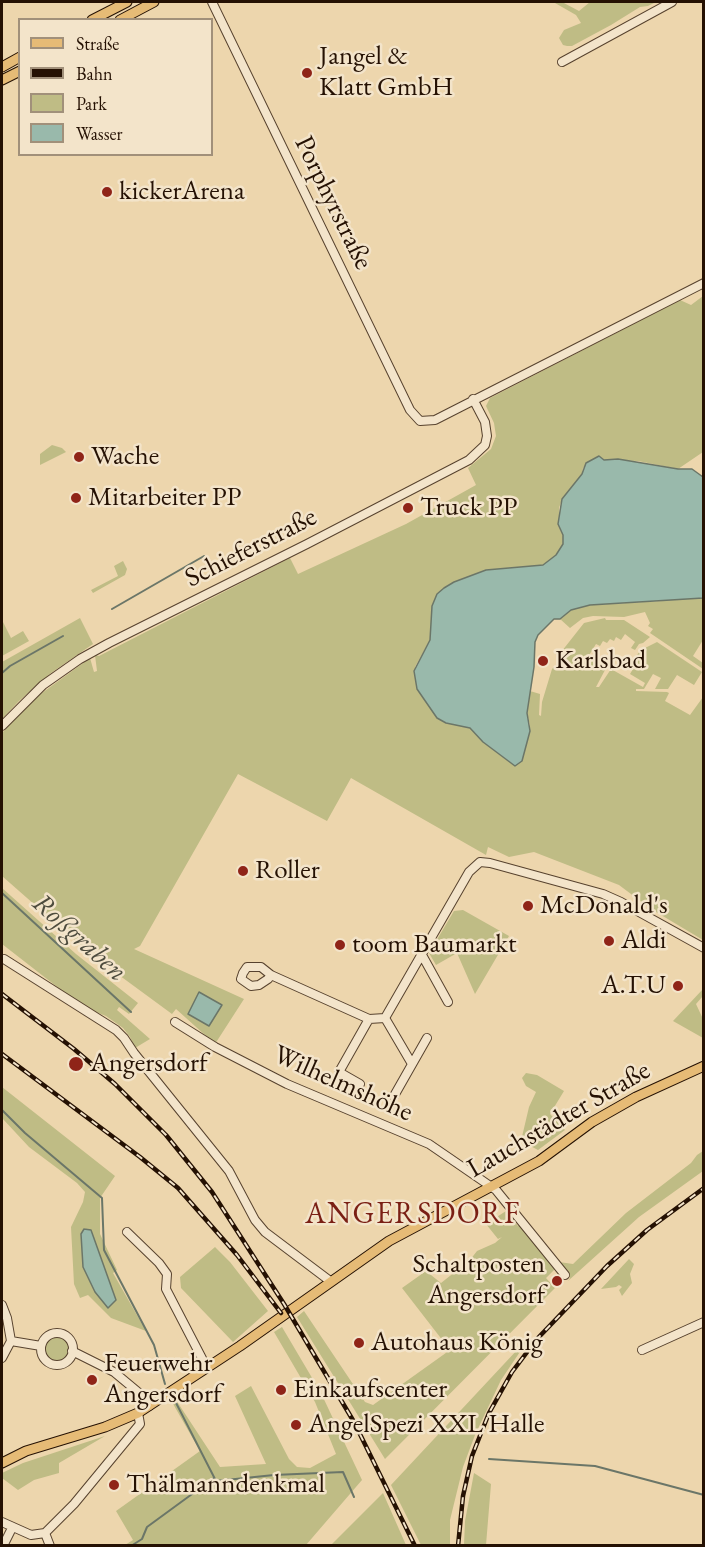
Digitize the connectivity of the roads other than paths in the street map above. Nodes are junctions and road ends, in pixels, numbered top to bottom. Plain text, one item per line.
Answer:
1 (126, 2) edge
2 (154, 2) edge
3 (212, 2) edge
4 (672, 2) edge
5 (96, 18) edge
6 (124, 18) edge
7 (18, 58) edge
8 (562, 62) dead end
9 (2, 67) edge
10 (18, 72) edge
11 (2, 80) edge
12 (704, 283) edge
13 (473, 399) junction
14 (2, 726) edge
15 (704, 948) edge
16 (422, 955) junction
17 (4, 959) dead end
18 (271, 975) dead end
19 (448, 1002) dead end
20 (385, 1018) junction
21 (369, 1019) junction
22 (175, 1022) dead end
23 (427, 1038) dead end
24 (412, 1064) junction
25 (704, 1066) edge
26 (360, 1084) dead end
27 (394, 1096) dead end
28 (491, 1187) junction
29 (127, 1232) dead end
30 (565, 1275) dead end
31 (330, 1281) junction
32 (2, 1305) edge
33 (704, 1322) edge
34 (11, 1341) junction
35 (41, 1346) junction
36 (642, 1350) dead end
37 (72, 1351) junction
38 (2, 1358) edge
39 (207, 1368) junction
40 (149, 1406) junction
41 (138, 1413) junction
42 (2, 1463) edge
43 (2, 1522) edge
44 (12, 1528) junction
45 (45, 1533) junction
46 (3, 1545) edge
47 (50, 1545) edge

1 - 5 main road
2 - 6 main road
3 - 13 street, Porphyrstraße
4 - 8 street
7 - 9 main road
10 - 11 main road
12 - 13 street
13 - 14 street, Schieferstraße
15 - 16 street
16 - 19 street
16 - 20 street
17 - 31 street
18 - 21 street
20 - 21 street
20 - 24 street
21 - 26 street
22 - 28 street, Wilhelmshöhe
23 - 24 street
24 - 27 street
25 - 28 main road, Lauchstädter Straße
28 - 30 street, Wilhelmshöhe
28 - 31 main road, Lauchstädter Straße
29 - 39 street
31 - 39 main road, Lauchstädter Straße
32 - 34 street
33 - 36 street
34 - 35 street
34 - 38 street
35 - 37 street
35 - 37 street
37 - 40 street
39 - 40 main road, Lauchstädter Straße
40 - 41 main road, Lauchstädter Straße
41 - 42 main road, Lauchstädter Straße
41 - 45 street
43 - 44 street
44 - 45 street
44 - 46 street
45 - 47 street

